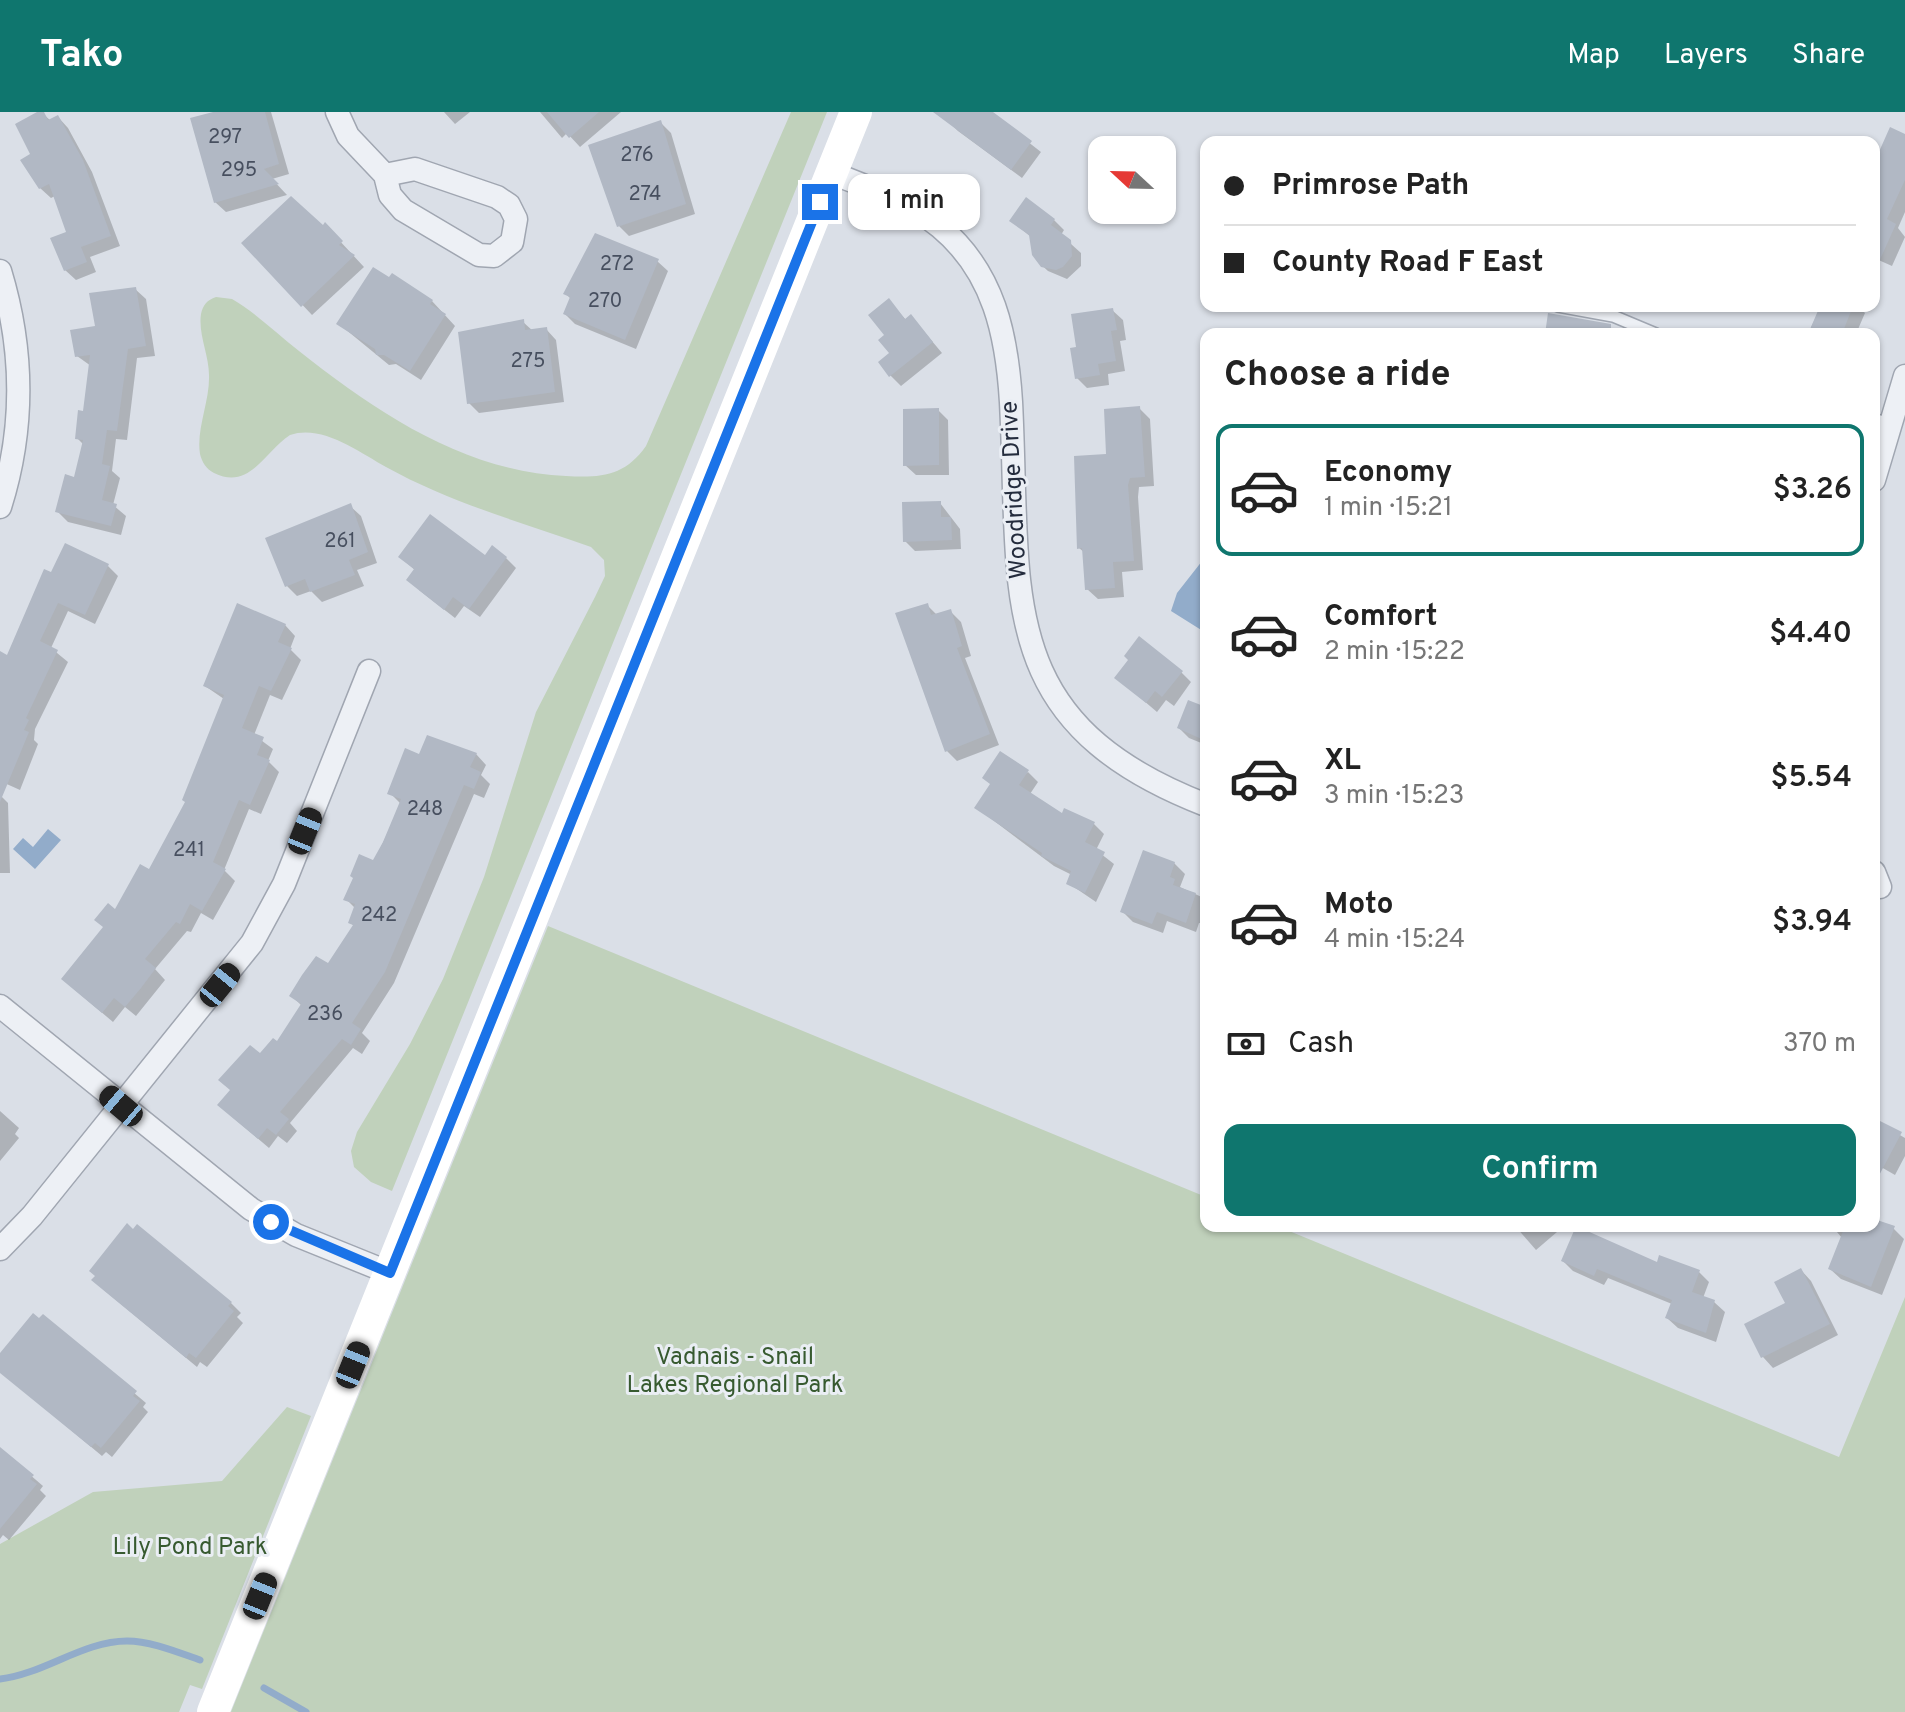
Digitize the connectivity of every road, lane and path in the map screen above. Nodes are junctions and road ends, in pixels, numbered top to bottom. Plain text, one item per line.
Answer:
1 (337, 112) edge
2 (856, 112) edge
3 (832, 173) junction
4 (385, 175) junction
5 (0, 271) edge
6 (1591, 312) edge
7 (1642, 328) edge
8 (1905, 376) edge
9 (1890, 425) edge
10 (1880, 459) edge
11 (0, 507) edge
12 (369, 671) dead end
13 (1200, 802) edge
14 (0, 1006) edge
15 (121, 1106) junction
16 (0, 1249) edge
17 (390, 1273) junction
18 (213, 1712) edge

1 - 4 street
2 - 3 street
3 - 13 street, Woodridge Drive
3 - 17 street
4 - 4 street
5 - 11 street
6 - 7 lane
8 - 9 street
9 - 10 street
12 - 15 street
14 - 15 street
15 - 16 street
15 - 17 street
17 - 18 street

